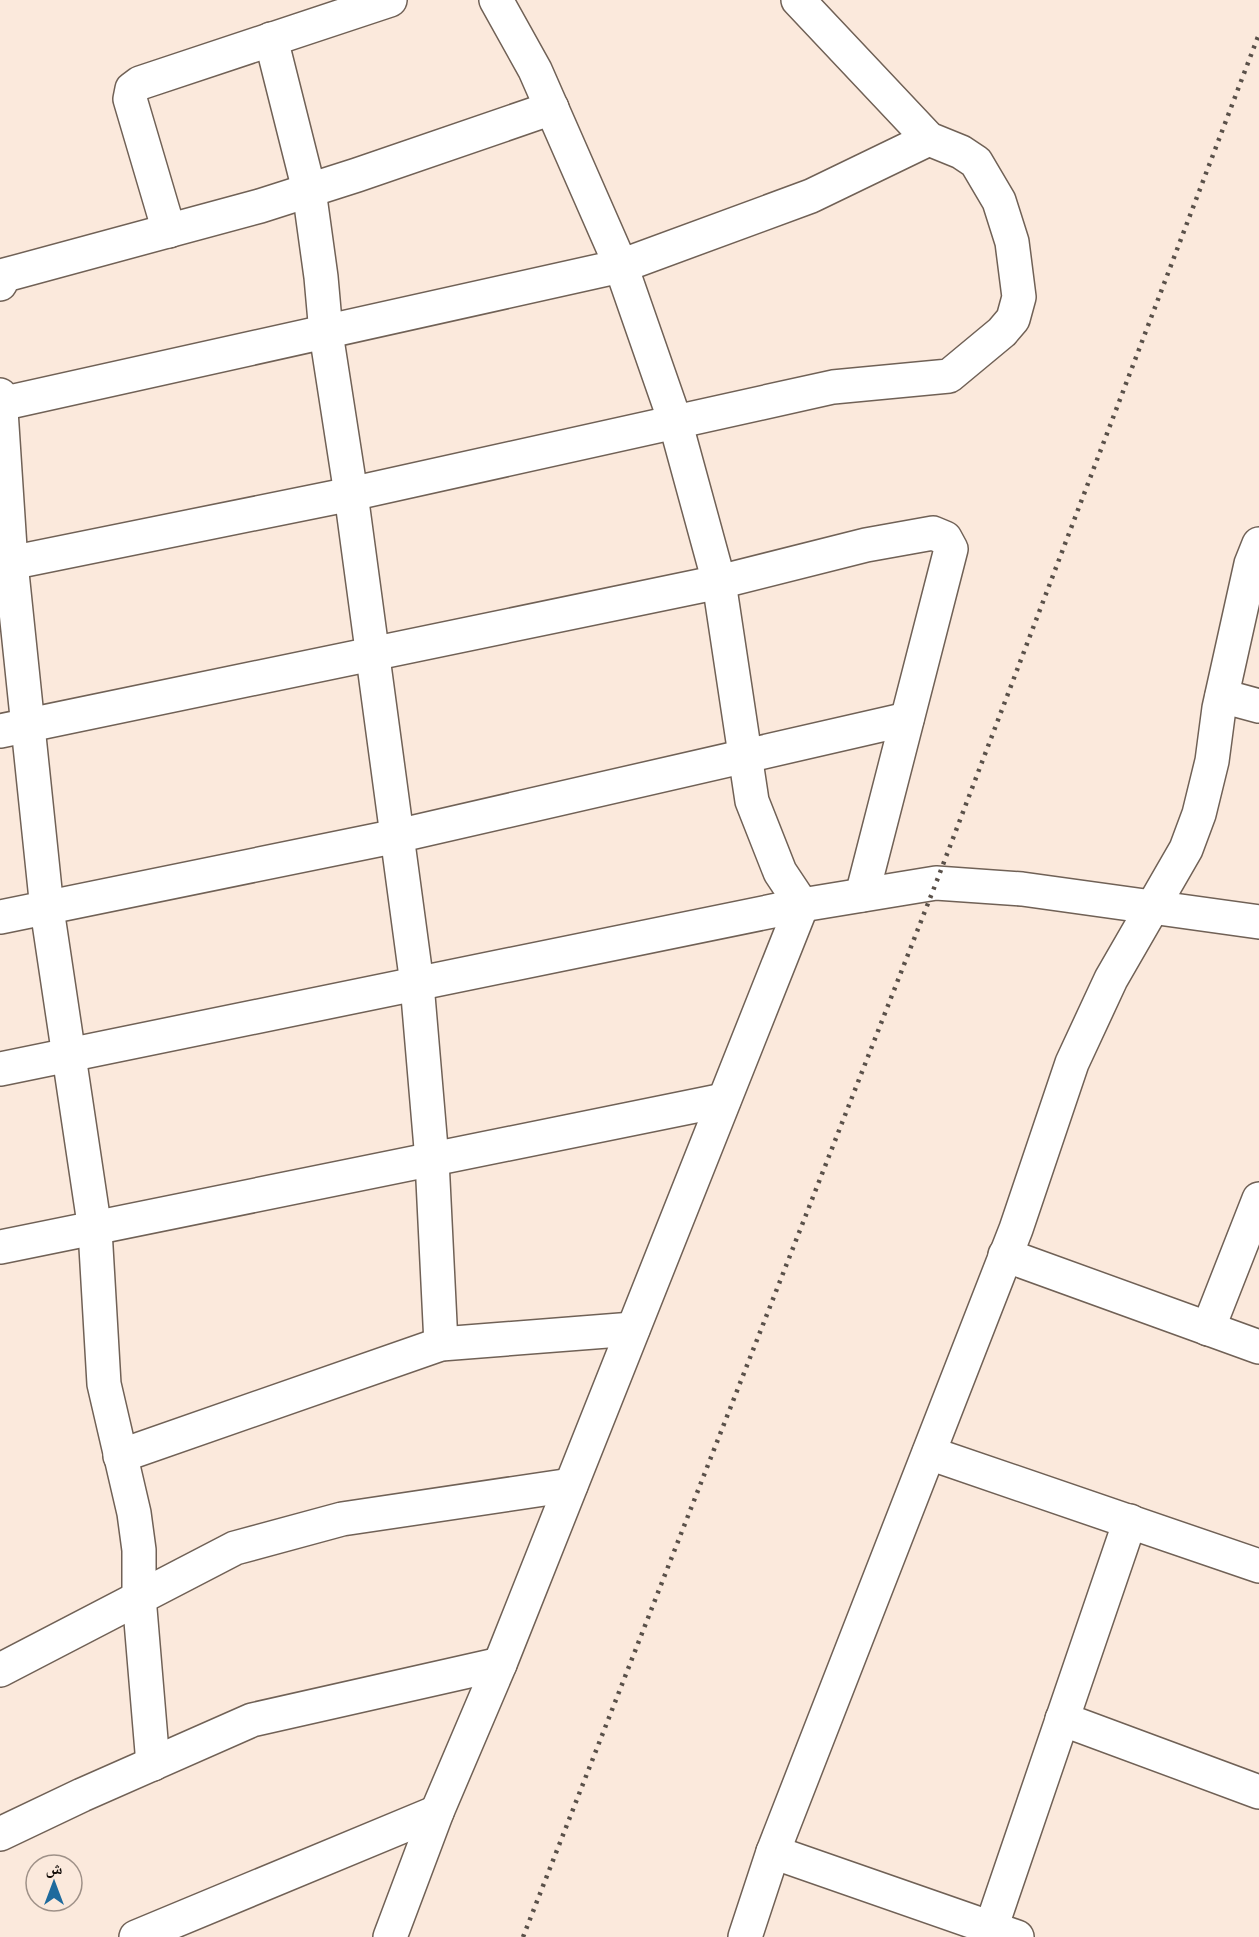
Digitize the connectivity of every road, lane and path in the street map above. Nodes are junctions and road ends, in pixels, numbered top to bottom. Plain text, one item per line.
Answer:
1 (390, 0) edge
2 (496, 0) edge
3 (798, 0) edge
4 (271, 39) junction
5 (552, 108) junction
6 (929, 139) junction
7 (309, 190) junction
8 (169, 231) junction
9 (621, 266) junction
10 (0, 284) edge
11 (326, 333) junction
12 (0, 395) edge
13 (1, 404) edge
14 (675, 421) junction
15 (351, 494) junction
16 (1259, 544) edge
17 (5, 564) edge
18 (719, 582) junction
19 (373, 653) junction
20 (1221, 696) junction
21 (1259, 706) edge
22 (907, 719) junction
23 (13, 728) edge
24 (745, 756) junction
25 (397, 836) junction
26 (862, 895) junction
27 (802, 905) junction
28 (1154, 906) junction
29 (47, 909) junction
30 (0, 917) edge
31 (1259, 922) edge
32 (417, 984) junction
33 (70, 1056) junction
34 (0, 1069) edge
35 (724, 1100) junction
36 (432, 1160) junction
37 (1259, 1199) edge
38 (95, 1230) junction
39 (0, 1247) edge
40 (1005, 1255) junction
41 (633, 1329) junction
42 (1208, 1329) junction
43 (441, 1344) junction
44 (1259, 1347) edge
45 (929, 1453) junction
46 (120, 1456) junction
47 (571, 1485) junction
48 (1130, 1521) junction
49 (1259, 1566) edge
50 (139, 1597) junction
51 (500, 1664) junction
52 (0, 1670) edge
53 (1062, 1719) junction
54 (153, 1764) junction
55 (1258, 1790) edge
56 (437, 1812) junction
57 (0, 1834) edge
58 (773, 1852) junction
59 (1004, 1932) edge
60 (136, 1937) edge
61 (390, 1937) edge
62 (745, 1937) edge

1 - 4 street
2 - 5 street
3 - 6 street
4 - 7 street
4 - 8 street
5 - 7 street
5 - 9 street
6 - 9 street
6 - 14 street
7 - 8 street
7 - 11 street
8 - 10 street
9 - 11 street
9 - 14 street
11 - 13 street
11 - 15 street
12 - 13 street
13 - 17 street
14 - 15 street
14 - 18 street
15 - 17 street
15 - 19 street
16 - 20 street
17 - 23 street
18 - 19 street
18 - 22 street
18 - 24 street
19 - 23 street
19 - 25 street
20 - 21 street
20 - 28 street
22 - 24 street
22 - 26 street
23 - 29 street
24 - 25 street
24 - 27 street
25 - 29 street
25 - 32 street
26 - 27 street
26 - 28 street
27 - 32 street
27 - 35 street
28 - 31 street
28 - 40 street
29 - 30 street
29 - 33 street
32 - 33 street
32 - 36 street
33 - 34 street
33 - 38 street
35 - 36 street
35 - 41 street
36 - 38 street
36 - 43 street
37 - 42 street
38 - 39 street
38 - 46 street
40 - 42 street
40 - 45 street
41 - 43 street
41 - 47 street
42 - 44 street
43 - 46 street
45 - 48 street
45 - 58 street
46 - 50 street
47 - 50 street
47 - 51 street
48 - 49 street
48 - 53 street
50 - 52 street
50 - 54 street
51 - 54 street
51 - 56 street
53 - 55 street
53 - 59 street
54 - 57 street
56 - 60 street
56 - 61 street
58 - 59 street
58 - 62 street

